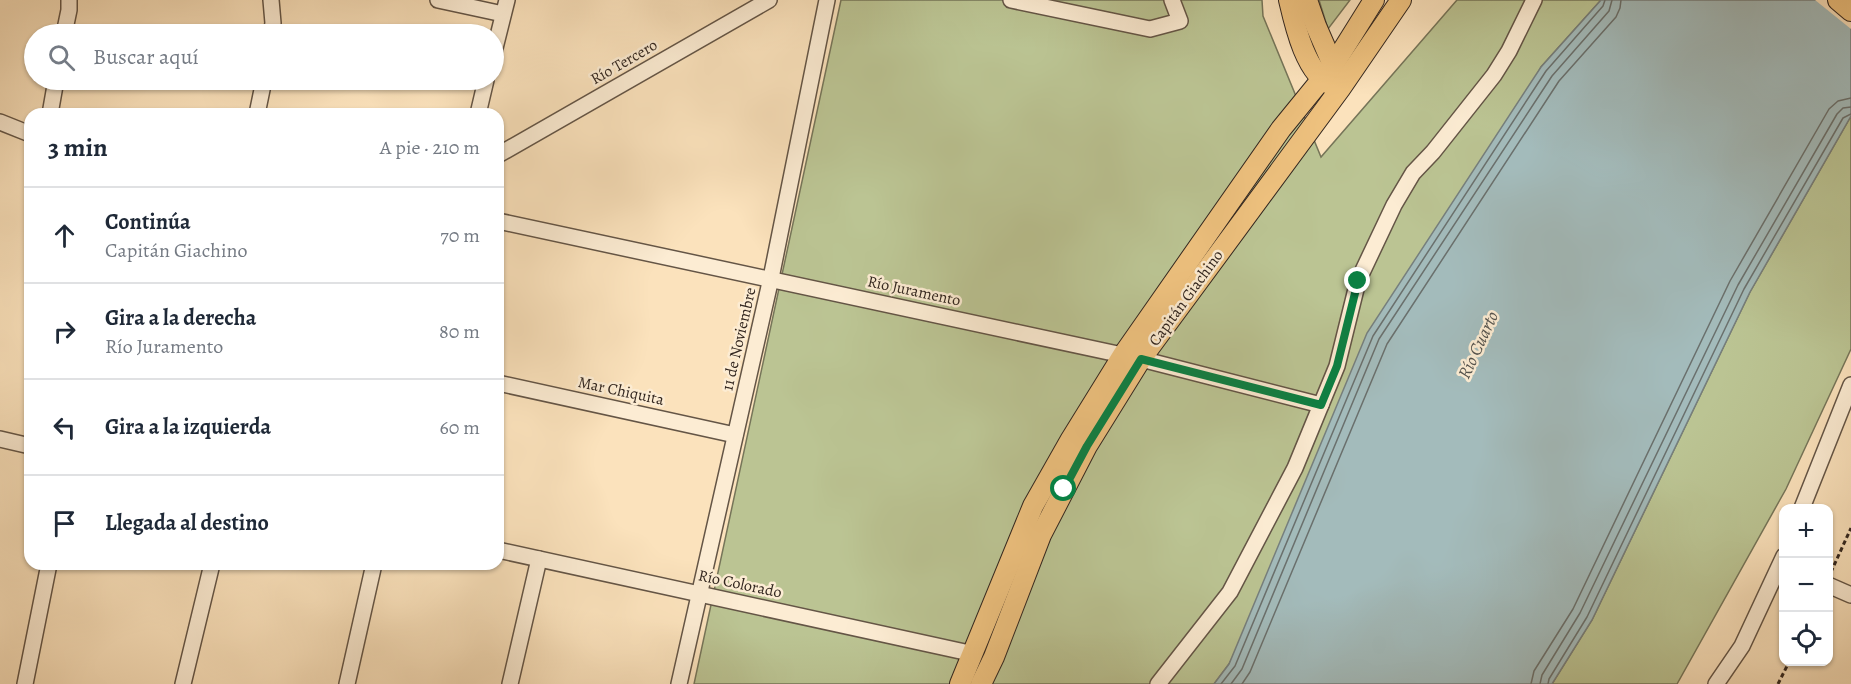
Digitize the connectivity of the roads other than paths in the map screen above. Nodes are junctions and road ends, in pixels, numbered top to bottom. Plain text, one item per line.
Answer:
1 (69, 0) edge
2 (271, 0) edge
3 (438, 0) edge
4 (769, 0) edge
5 (826, 0) edge
6 (1011, 0) edge
7 (1172, 0) edge
8 (1288, 0) edge
9 (1307, 0) edge
10 (1374, 0) edge
11 (1401, 0) edge
12 (1534, 0) edge
13 (1838, 0) edge
14 (505, 7) edge
15 (1851, 11) edge
16 (66, 24) edge
17 (273, 24) edge
18 (501, 24) edge
19 (1334, 64) junction
20 (1321, 81) junction
21 (1340, 89) junction
22 (54, 90) edge
23 (262, 90) edge
24 (484, 90) edge
25 (51, 108) edge
26 (258, 108) edge
27 (479, 108) edge
28 (0, 122) edge
29 (24, 132) edge
30 (504, 152) edge
31 (504, 222) edge
32 (771, 278) junction
33 (1132, 357) junction
34 (504, 384) edge
35 (1851, 385) edge
36 (1321, 405) junction
37 (735, 435) junction
38 (0, 439) edge
39 (24, 445) edge
40 (1804, 504) edge
41 (504, 551) edge
42 (539, 559) junction
43 (1779, 569) edge
44 (48, 570) edge
45 (211, 570) edge
46 (373, 570) edge
47 (1833, 587) edge
48 (699, 593) junction
49 (1851, 595) edge
50 (974, 654) junction
51 (25, 684) edge
52 (183, 684) edge
53 (347, 684) edge
54 (510, 684) edge
55 (680, 684) edge
56 (960, 684) edge
57 (981, 684) edge
58 (1158, 684) edge
59 (1716, 684) edge

1 - 16 street
2 - 17 street
3 - 14 street
4 - 30 street, Río Tercero
5 - 32 street, 11 de Noviembre
6 - 7 street
8 - 20 main road
9 - 19 main road
10 - 19 main road, Capitán Giachino
11 - 21 main road, Capitán Giachino
12 - 36 street
13 - 15 main road
14 - 18 street
19 - 20 main road, Capitán Giachino
19 - 21 main road
20 - 21 main road
20 - 33 main road, Capitán Giachino
21 - 33 main road, Capitán Giachino
22 - 25 street
23 - 26 street
24 - 27 street
28 - 29 street
31 - 32 street, Río Juramento
32 - 33 street, Río Juramento
32 - 37 street, 11 de Noviembre
33 - 36 street, Río Juramento
33 - 50 main road, Capitán Giachino
33 - 57 main road, Capitán Giachino
34 - 37 street, Mar Chiquita
35 - 40 street
36 - 58 street
37 - 48 street, 11 de Noviembre
38 - 39 street
41 - 42 street, Río Colorado
42 - 48 street, Río Colorado
42 - 54 street
43 - 59 street
44 - 51 street
45 - 52 street
46 - 53 street
47 - 49 street
48 - 50 street, Río Colorado
48 - 55 street, 11 de Noviembre
50 - 56 main road, Capitán Giachino

